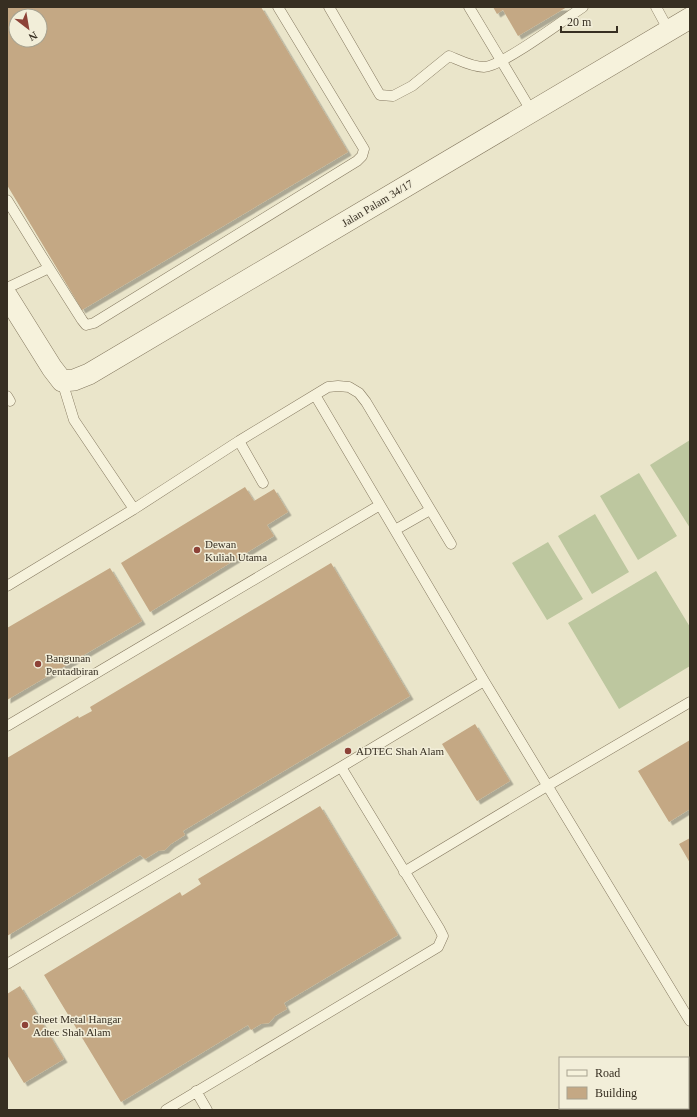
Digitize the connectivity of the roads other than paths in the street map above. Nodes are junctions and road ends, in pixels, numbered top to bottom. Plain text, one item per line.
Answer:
1 (278, 7) edge
2 (329, 7) edge
3 (469, 7) edge
4 (583, 7) edge
5 (656, 7) edge
6 (690, 18) edge
7 (669, 31) junction
8 (502, 61) junction
9 (532, 112) junction
10 (7, 200) edge
11 (49, 268) junction
12 (7, 288) edge
13 (7, 296) edge
14 (62, 381) junction
15 (315, 395) junction
16 (239, 441) junction
17 (263, 483) dead end
18 (380, 504) junction
19 (134, 509) junction
20 (430, 510) junction
21 (395, 530) junction
22 (451, 544) dead end
23 (7, 586) edge
24 (484, 681) junction
25 (690, 702) edge
26 (7, 726) edge
27 (341, 767) junction
28 (547, 786) junction
29 (404, 872) junction
30 (7, 964) edge
31 (690, 1021) edge
32 (196, 1092) junction
33 (166, 1110) edge
34 (207, 1110) edge

1 - 11 lane
2 - 8 lane
3 - 8 lane
4 - 8 lane
5 - 7 lane
6 - 7 street, Jalan Palam 34/17
7 - 9 street, Jalan Palam 34/17
8 - 9 lane
9 - 14 street, Jalan Palam 34/17
10 - 11 lane
11 - 12 lane
13 - 14 street
14 - 19 lane
15 - 16 lane
15 - 18 lane
15 - 20 lane
16 - 17 lane
16 - 19 lane
18 - 21 lane
18 - 26 lane
19 - 23 lane
20 - 21 lane
20 - 22 lane
21 - 24 lane
24 - 27 lane
24 - 28 lane
25 - 28 lane
27 - 29 lane
27 - 30 lane
28 - 29 lane
28 - 31 lane
29 - 32 lane
32 - 33 lane
32 - 34 lane

